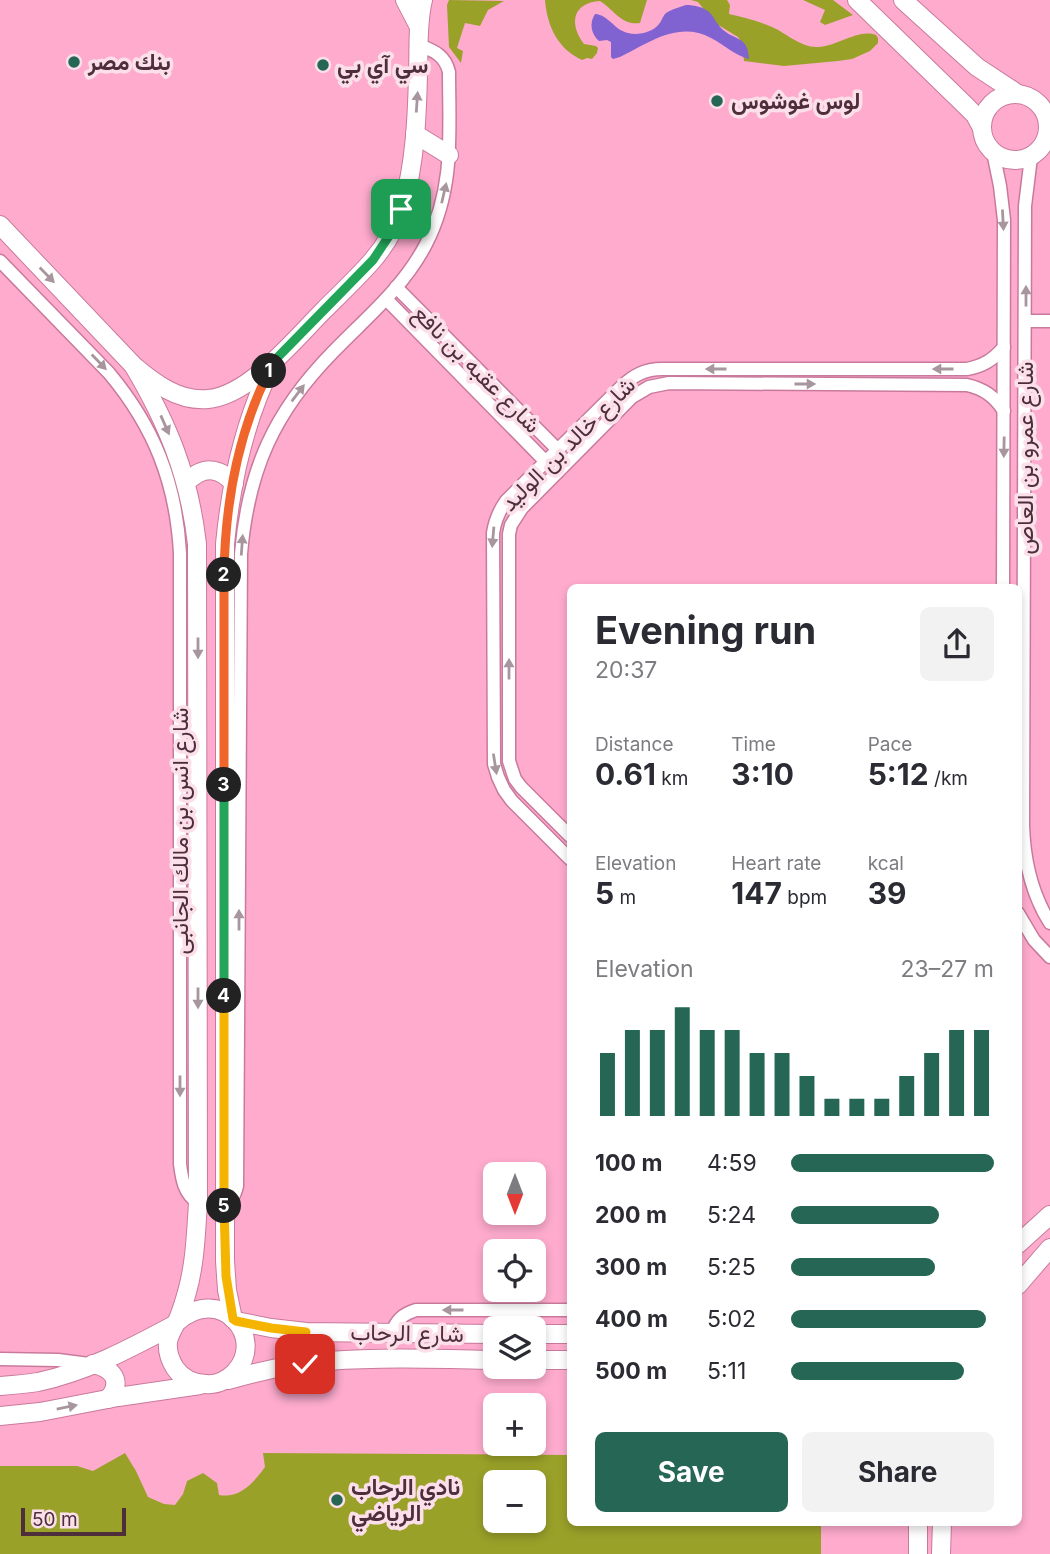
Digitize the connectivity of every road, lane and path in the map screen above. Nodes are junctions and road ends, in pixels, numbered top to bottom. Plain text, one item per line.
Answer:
1 (405, 0) edge
2 (423, 0) edge
3 (433, 0) edge
4 (857, 0) edge
5 (903, 0) edge
6 (419, 36) junction
7 (1018, 94) junction
8 (1044, 103) edge
9 (982, 128) junction
10 (415, 134) junction
11 (1042, 148) edge
12 (993, 152) junction
13 (449, 155) junction
14 (0, 225) edge
15 (0, 261) edge
16 (396, 288) junction
17 (386, 299) junction
18 (1026, 321) junction
19 (1050, 321) edge
20 (1004, 347) junction
21 (274, 361) junction
22 (133, 365) junction
23 (1004, 411) junction
24 (558, 450) junction
25 (546, 462) junction
26 (186, 483) junction
27 (234, 484) junction
28 (1003, 550) junction
29 (1025, 550) junction
30 (1025, 579) junction
31 (1003, 583) edge
32 (493, 633) junction
33 (509, 634) junction
34 (545, 810) junction
35 (533, 821) junction
36 (567, 833) edge
37 (567, 856) edge
38 (1022, 920) edge
39 (1050, 923) edge
40 (1050, 957) edge
41 (198, 1203) junction
42 (224, 1203) junction
43 (1050, 1215) edge
44 (1022, 1240) edge
45 (1050, 1248) edge
46 (193, 1261) junction
47 (225, 1261) junction
48 (1022, 1280) edge
49 (567, 1310) edge
50 (235, 1320) junction
51 (176, 1323) junction
52 (306, 1332) junction
53 (392, 1334) junction
54 (483, 1334) edge
55 (546, 1334) edge
56 (567, 1334) edge
57 (0, 1359) edge
58 (483, 1360) edge
59 (546, 1360) edge
60 (567, 1360) edge
61 (93, 1364) junction
62 (305, 1364) junction
63 (223, 1381) junction
64 (0, 1385) edge
65 (204, 1385) junction
66 (108, 1399) junction
67 (0, 1416) edge
68 (918, 1526) edge
69 (942, 1526) edge
70 (918, 1554) edge
71 (941, 1554) edge

1 - 6 street
2 - 6 street
3 - 6 street
4 - 9 street
5 - 7 street
10 -> 6 street
6 - 13 street
7 - 8 street
7 - 9 street
8 - 11 street
9 - 12 street
10 - 13 street
10 - 21 street
11 - 12 street
18 -> 11 street, شارع عمرو بن العاص
12 -> 20 street, شارع عمرو بن العاص
16 -> 13 street
14 -> 22 street
15 -> 41 street, شارع انس بن مالك الجانبى
16 - 17 street
16 - 24 street, شارع عقبه بن نافع
17 - 25 street, شارع عقبه بن نافع
42 -> 17 street
18 - 19 street
18 - 29 street, شارع عمرو بن العاص
20 - 23 street, شارع عمرو بن العاص
20 -> 24 street, شارع خالد بن الوليد
21 - 22 street
21 - 27 street
22 -> 26 street
23 -> 28 street, شارع عمرو بن العاص
33 -> 23 street, شارع خالد بن الوليد
24 - 25 street, شارع خالد بن الوليد
25 -> 32 street, شارع خالد بن الوليد
26 - 27 street
26 -> 41 street
27 - 42 street
28 - 29 street
28 - 31 street, شارع عمرو بن العاص
29 - 30 street, شارع عمرو بن العاص
30 - 31 street
30 - 39 street, شارع عمرو بن العاص
32 - 33 street
32 -> 35 street, شارع خالد بن الوليد
34 -> 33 street, شارع خالد بن الوليد
34 - 35 street
34 - 36 street, شارع خالد بن الوليد
35 - 37 street, شارع خالد بن الوليد
38 - 40 street
41 - 46 street
42 - 47 street
43 - 44 street
45 - 48 street
46 - 47 street
46 - 51 street
47 - 50 street
49 -> 53 street
50 - 51 street
50 - 52 street, شارع الرحاب
50 - 63 street
51 - 61 street
51 - 65 street
52 - 53 street, شارع الرحاب
52 - 62 street
53 - 54 street, شارع الرحاب
55 - 56 street
57 - 61 street
58 - 62 street, شارع الرحاب
59 - 60 street
61 - 64 street
61 - 66 street
62 - 63 street, شارع الرحاب
63 - 65 street
65 - 66 street
67 -> 66 street
68 - 70 street
69 - 71 street

